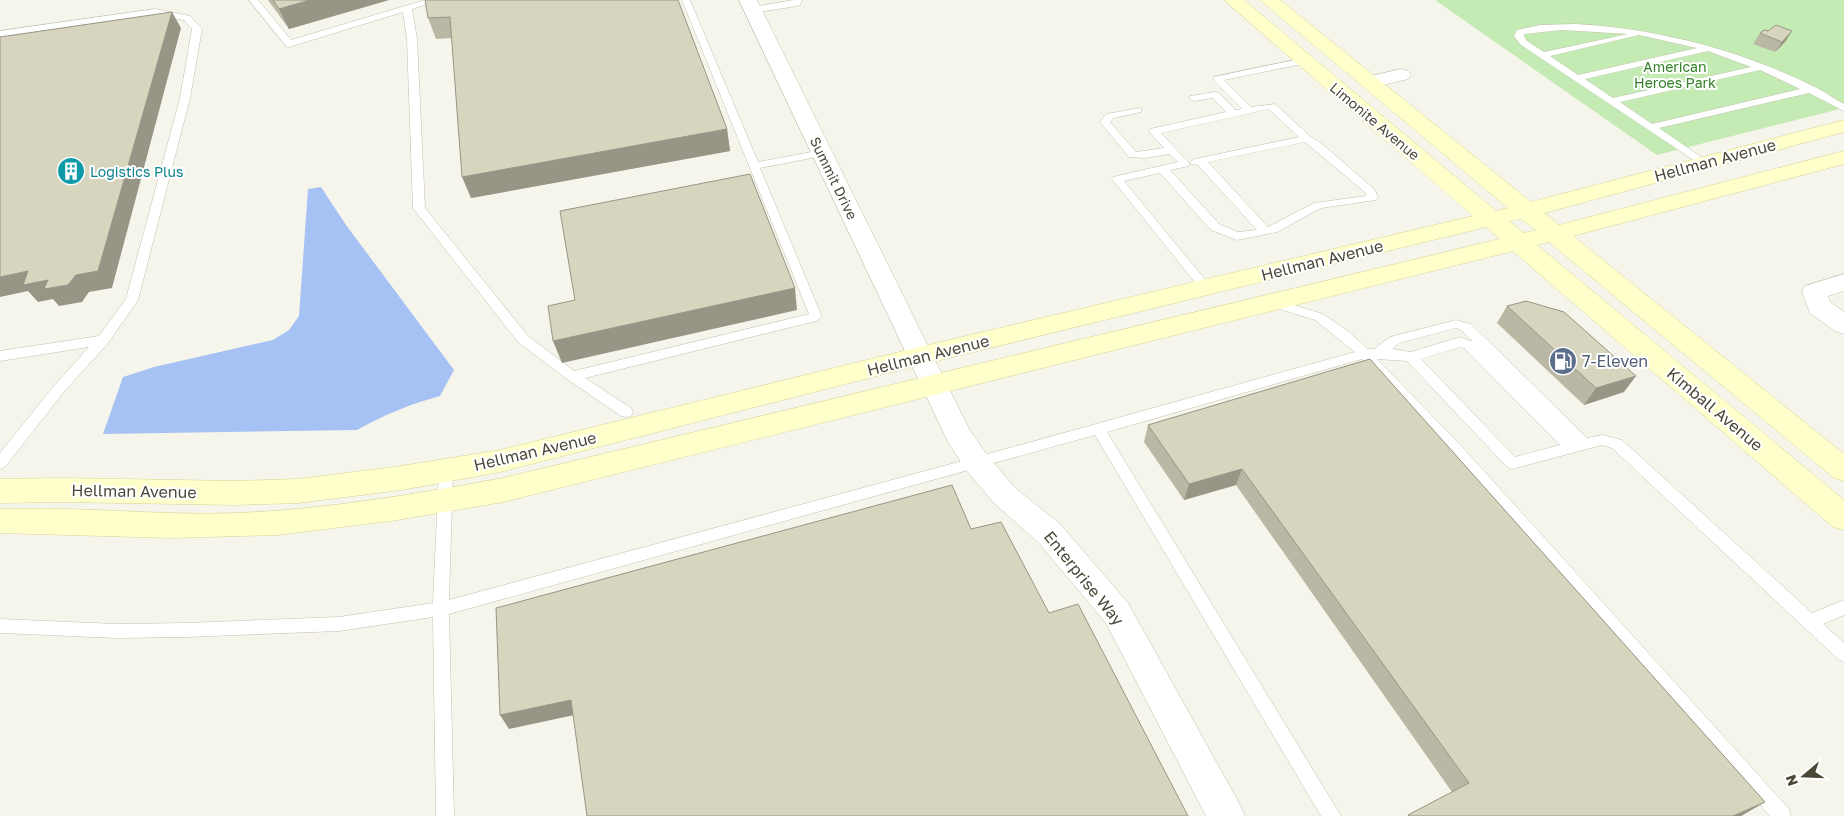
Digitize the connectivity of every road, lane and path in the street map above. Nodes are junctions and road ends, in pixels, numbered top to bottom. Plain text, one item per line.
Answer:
1 (253, 0) edge
2 (435, 0) edge
3 (686, 0) edge
4 (798, 0) edge
5 (1233, 0) edge
6 (1269, 0) edge
7 (750, 5) edge
8 (406, 8) junction
9 (0, 34) edge
10 (1643, 34) junction
11 (1709, 48) junction
12 (1543, 56) junction
13 (1304, 61) junction
14 (1763, 67) junction
15 (1401, 75) dead end
16 (1576, 78) junction
17 (1370, 82) junction
18 (1812, 89) junction
19 (1194, 98) dead end
20 (1612, 101) junction
21 (1844, 108) edge
22 (1137, 110) dead end
23 (1238, 115) junction
24 (1844, 126) edge
25 (1651, 127) junction
26 (1307, 139) junction
27 (1171, 150) junction
28 (822, 153) junction
29 (1844, 157) edge
30 (1201, 161) junction
31 (1704, 163) junction
32 (1185, 164) junction
33 (754, 166) junction
34 (1162, 169) junction
35 (1528, 210) junction
36 (1491, 219) junction
37 (1266, 232) junction
38 (1555, 233) junction
39 (1518, 242) junction
40 (1844, 282) edge
41 (1206, 288) junction
42 (1272, 302) junction
43 (1844, 325) edge
44 (103, 340) junction
45 (1371, 354) junction
46 (0, 356) edge
47 (920, 356) junction
48 (1411, 357) junction
49 (572, 376) junction
50 (934, 385) junction
51 (626, 412) dead end
52 (1098, 428) junction
53 (1577, 445) junction
54 (0, 463) edge
55 (977, 463) junction
56 (446, 470) junction
57 (1844, 470) edge
58 (0, 492) edge
59 (445, 501) junction
60 (1844, 518) edge
61 (0, 522) edge
62 (1844, 607) edge
63 (441, 610) junction
64 (1810, 622) junction
65 (0, 626) edge
66 (1844, 654) edge
67 (445, 816) edge
68 (1226, 816) edge
69 (1332, 816) edge
70 (1782, 816) edge

1 - 8 lane
2 - 8 lane
3 - 33 lane
4 - 7 lane
5 - 13 main road, Limonite Avenue
6 - 17 main road, Limonite Avenue
7 - 28 street, Summit Drive
8 - 49 lane
9 - 44 lane
10 - 11 lane
10 - 12 lane
10 - 12 lane
11 - 14 lane
11 - 16 lane
12 - 16 lane
13 - 23 lane
13 - 36 main road, Limonite Avenue
14 - 18 lane
14 - 20 lane
15 - 17 street
16 - 20 lane
17 - 35 main road, Limonite Avenue
18 - 21 lane
18 - 25 lane
19 - 23 lane
20 - 25 lane
22 - 27 lane
23 - 26 lane
23 - 27 lane
24 - 31 main road, Hellman Avenue
25 - 31 lane
26 - 30 lane
26 - 37 lane
27 - 32 lane
28 - 33 lane
28 - 47 street, Summit Drive
29 - 38 main road, Hellman Avenue
30 - 32 lane
30 - 37 lane
31 - 35 main road, Hellman Avenue
32 - 34 lane
33 - 49 lane
34 - 37 lane
34 - 41 lane
35 - 36 main road, Hellman Avenue
35 - 38 main road, Kimball Avenue
36 - 39 main road, Limonite Avenue
36 - 41 main road, Hellman Avenue
38 - 39 main road, Hellman Avenue
38 - 57 main road, Kimball Avenue
39 - 42 main road, Hellman Avenue
39 - 60 main road, Kimball Avenue
40 - 43 street
41 - 47 main road, Hellman Avenue
42 - 45 lane
42 - 50 main road, Hellman Avenue
44 - 46 lane
44 - 54 lane
45 - 48 lane
45 - 52 lane
45 - 53 lane
45 - 70 lane
47 - 50 street, Enterprise Way
47 - 56 main road, Hellman Avenue
48 - 53 lane
48 - 53 lane
49 - 51 lane
50 - 55 street, Enterprise Way
50 - 59 main road, Hellman Avenue
52 - 55 lane
52 - 69 lane
53 - 64 lane
55 - 63 lane
55 - 68 street, Enterprise Way
56 - 58 main road, Hellman Avenue
56 - 59 lane
59 - 61 main road, Hellman Avenue
59 - 63 lane
62 - 64 lane
63 - 65 lane
63 - 67 lane
64 - 66 lane

